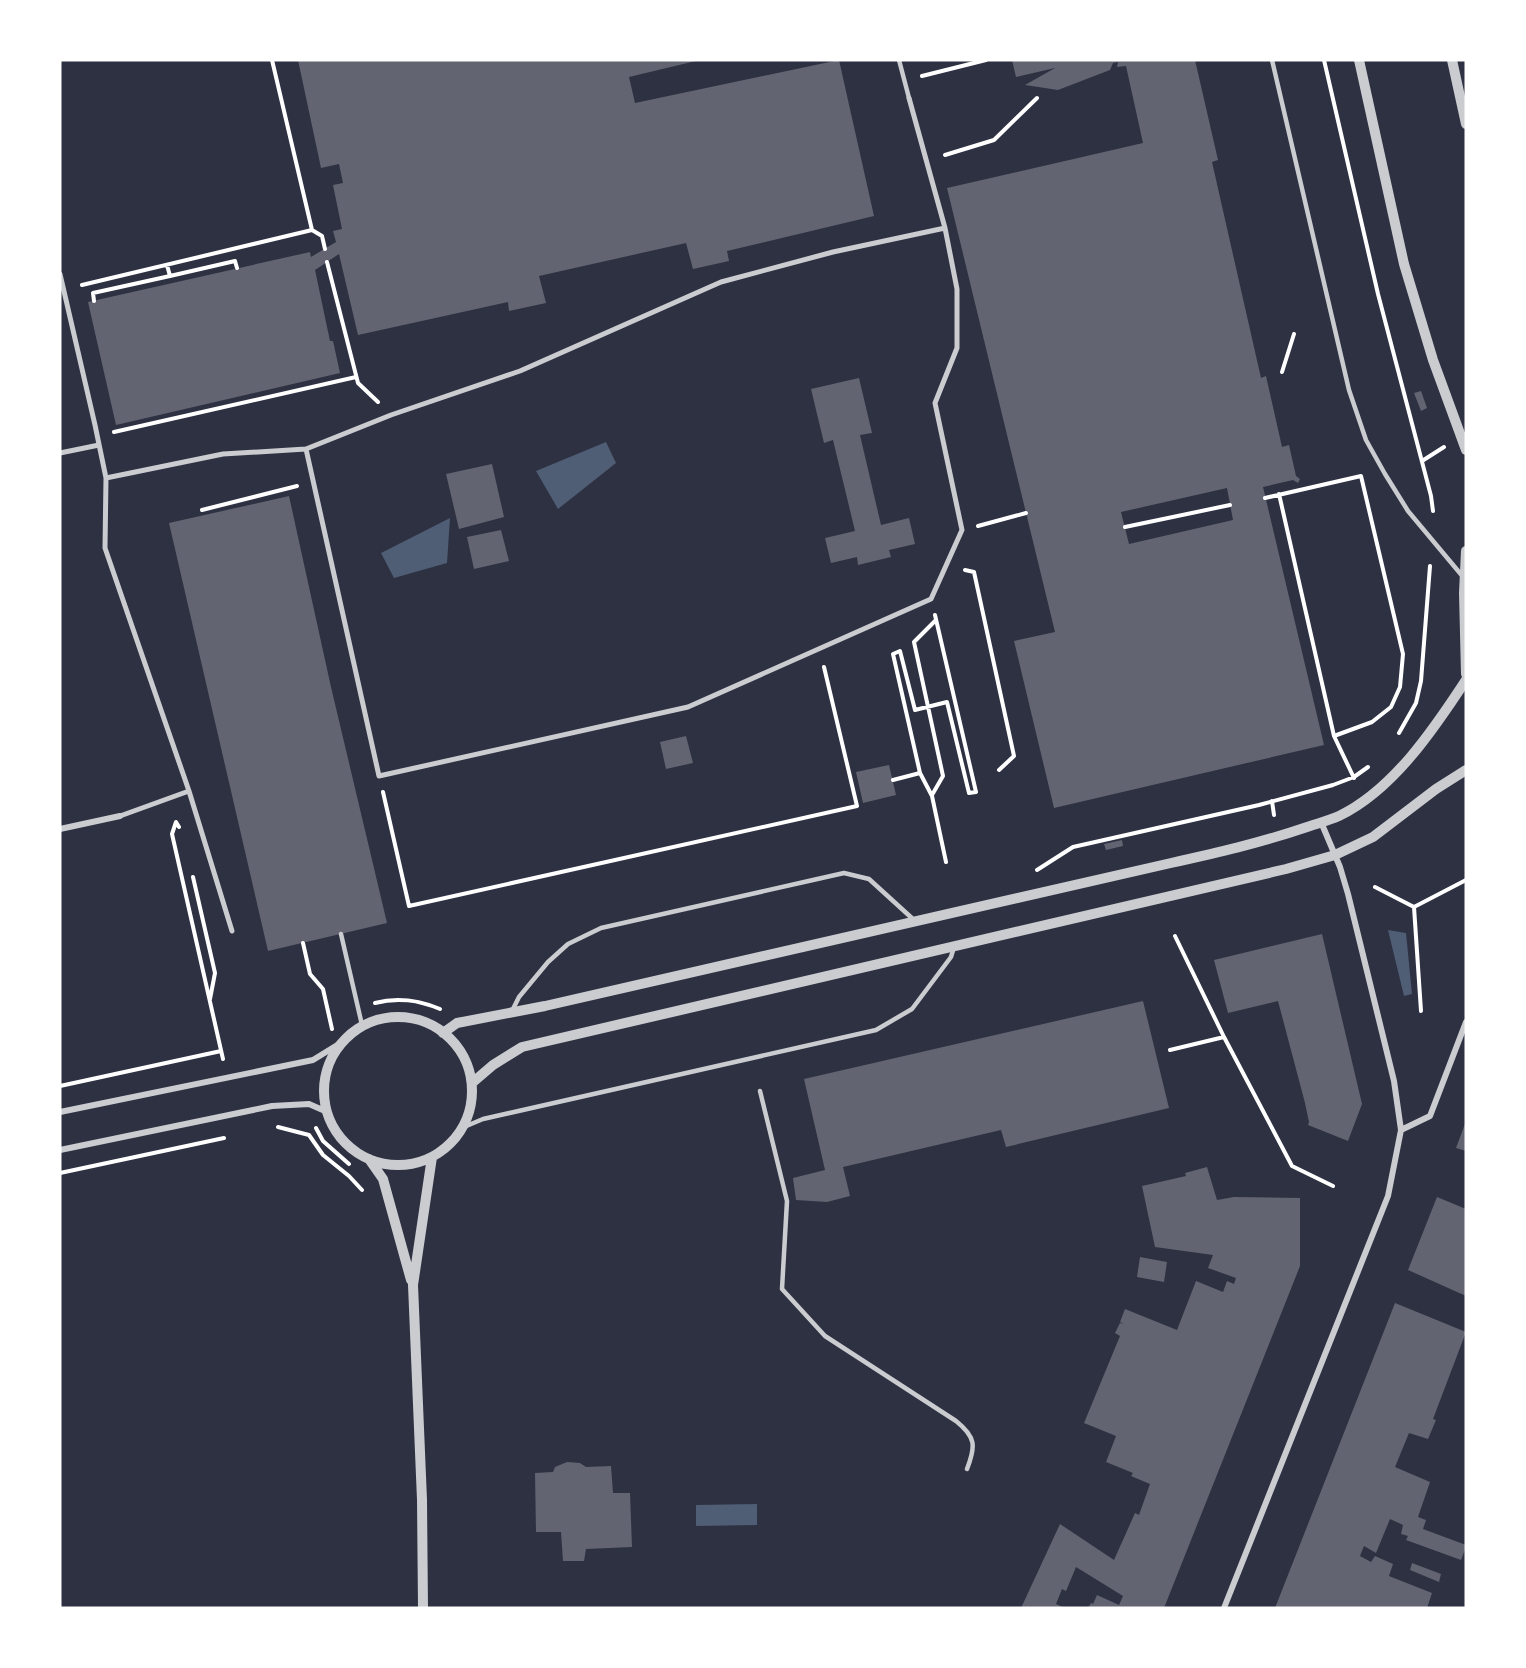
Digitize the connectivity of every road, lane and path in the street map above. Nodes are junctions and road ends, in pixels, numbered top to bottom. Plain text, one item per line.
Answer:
1 (272, 60) edge
2 (899, 60) edge
3 (986, 60) edge
4 (1272, 60) edge
5 (1324, 60) edge
6 (1359, 60) edge
7 (1452, 60) edge
8 (904, 80) junction
9 (909, 98) joint
10 (1037, 98) dead end
11 (1466, 124) edge
12 (927, 160) junction
13 (945, 228) junction
14 (312, 230) junction
15 (325, 249) dead end
16 (327, 262) dead end
17 (167, 265) junction
18 (237, 268) dead end
19 (60, 274) edge
20 (170, 276) junction
21 (64, 290) junction
22 (94, 301) dead end
23 (1294, 334) dead end
24 (1282, 372) dead end
25 (356, 377) junction
26 (391, 415) junction
27 (98, 436) junction
28 (99, 445) junction
29 (1448, 445) dead end
30 (306, 449) junction
31 (1466, 450) edge
32 (60, 453) edge
33 (1422, 461) junction
34 (106, 478) junction
35 (314, 482) junction
36 (1279, 494) junction
37 (1265, 498) dead end
38 (1230, 505) dead end
39 (202, 510) dead end
40 (1026, 513) dead end
41 (1125, 527) dead end
42 (962, 530) junction
43 (1432, 541) junction
44 (1466, 551) edge
45 (947, 564) junction
46 (1464, 579) junction
47 (819, 649) junction
48 (1466, 674) edge
49 (1466, 680) edge
50 (929, 706) junction
51 (1334, 736) junction
52 (1397, 736) dead end
53 (1376, 761) dead end
54 (999, 770) dead end
55 (1466, 770) edge
56 (920, 773) junction
57 (380, 776) junction
58 (1354, 777) junction
59 (893, 780) dead end
60 (189, 791) junction
61 (932, 796) junction
62 (120, 816) joint
63 (1321, 822) junction
64 (60, 829) edge
65 (183, 831) dead end
66 (1073, 847) dead end
67 (1335, 855) junction
68 (946, 862) dead end
69 (193, 875) dead end
70 (1466, 880) edge
71 (1375, 887) dead end
72 (1414, 907) junction
73 (916, 922) junction
74 (232, 931) dead end
75 (341, 933) dead end
76 (1175, 936) dead end
77 (303, 943) dead end
78 (954, 945) junction
79 (210, 999) junction
80 (358, 1010) junction
81 (1421, 1011) dead end
82 (511, 1012) junction
83 (1466, 1022) edge
84 (457, 1023) junction
85 (362, 1025) junction
86 (443, 1033) junction
87 (1224, 1037) junction
88 (339, 1044) junction
89 (1170, 1050) dead end
90 (221, 1051) junction
91 (223, 1059) dead end
92 (472, 1083) junction
93 (60, 1086) edge
94 (759, 1091) dead end
95 (325, 1111) junction
96 (60, 1112) edge
97 (313, 1122) dead end
98 (464, 1127) junction
99 (268, 1129) dead end
100 (1401, 1130) junction
101 (233, 1136) dead end
102 (60, 1150) edge
103 (432, 1157) junction
104 (369, 1160) junction
105 (352, 1167) dead end
106 (60, 1173) edge
107 (1333, 1186) dead end
108 (366, 1200) dead end
109 (413, 1285) junction
110 (967, 1469) dead end
111 (423, 1608) edge
112 (1224, 1608) edge

1 - 14 path
2 - 8 lane
3 - 8 path
4 - 43 lane
5 - 33 path
6 - 31 street
7 - 11 street
8 - 9 lane
9 - 12 street
10 - 12 path
12 - 13 street
13 - 26 street
13 - 42 street
14 - 15 path
14 - 17 path
16 - 25 path
17 - 20 path
17 - 21 path
18 - 20 path
19 - 21 street
20 - 22 path
21 - 27 street
23 - 24 path
25 - 26 path
25 - 27 path
26 - 30 street
27 - 28 street
28 - 32 street
28 - 34 street
29 - 33 path
30 - 34 street
30 - 35 street
33 - 43 path
34 - 60 street
35 - 39 path
35 - 57 street
36 - 37 path
36 - 51 path
36 - 51 path
38 - 41 path
40 - 42 path
42 - 45 street
43 - 46 lane
43 - 52 path
44 - 46 street
45 - 47 street
45 - 54 path
46 - 48 street
47 - 57 street
47 - 57 path
49 - 63 street
50 - 50 path
50 - 56 path
50 - 61 path
51 - 58 path
53 - 58 path
55 - 67 street
56 - 59 path
56 - 61 path
58 - 66 path
60 - 62 street
60 - 74 street
61 - 68 path
62 - 64 street
63 - 67 street
63 - 73 street
65 - 79 path
67 - 78 street
67 - 100 street
69 - 79 path
70 - 72 path
71 - 72 path
72 - 81 path
73 - 82 street
73 - 82 lane
75 - 80 lane
76 - 87 path
77 - 80 path
78 - 92 street
78 - 98 lane
79 - 90 path
80 - 84 path
80 - 85 lane
82 - 84 street
83 - 100 street
84 - 86 street
85 - 86 street
85 - 88 street
86 - 92 street
87 - 89 path
87 - 107 path
88 - 95 street
88 - 96 street
90 - 91 path
90 - 93 path
92 - 98 street
94 - 110 lane
95 - 102 street
95 - 104 street
97 - 105 path
98 - 103 street
99 - 108 path
100 - 112 street
101 - 106 path
103 - 104 street
103 - 109 street
104 - 109 street
109 - 111 street

